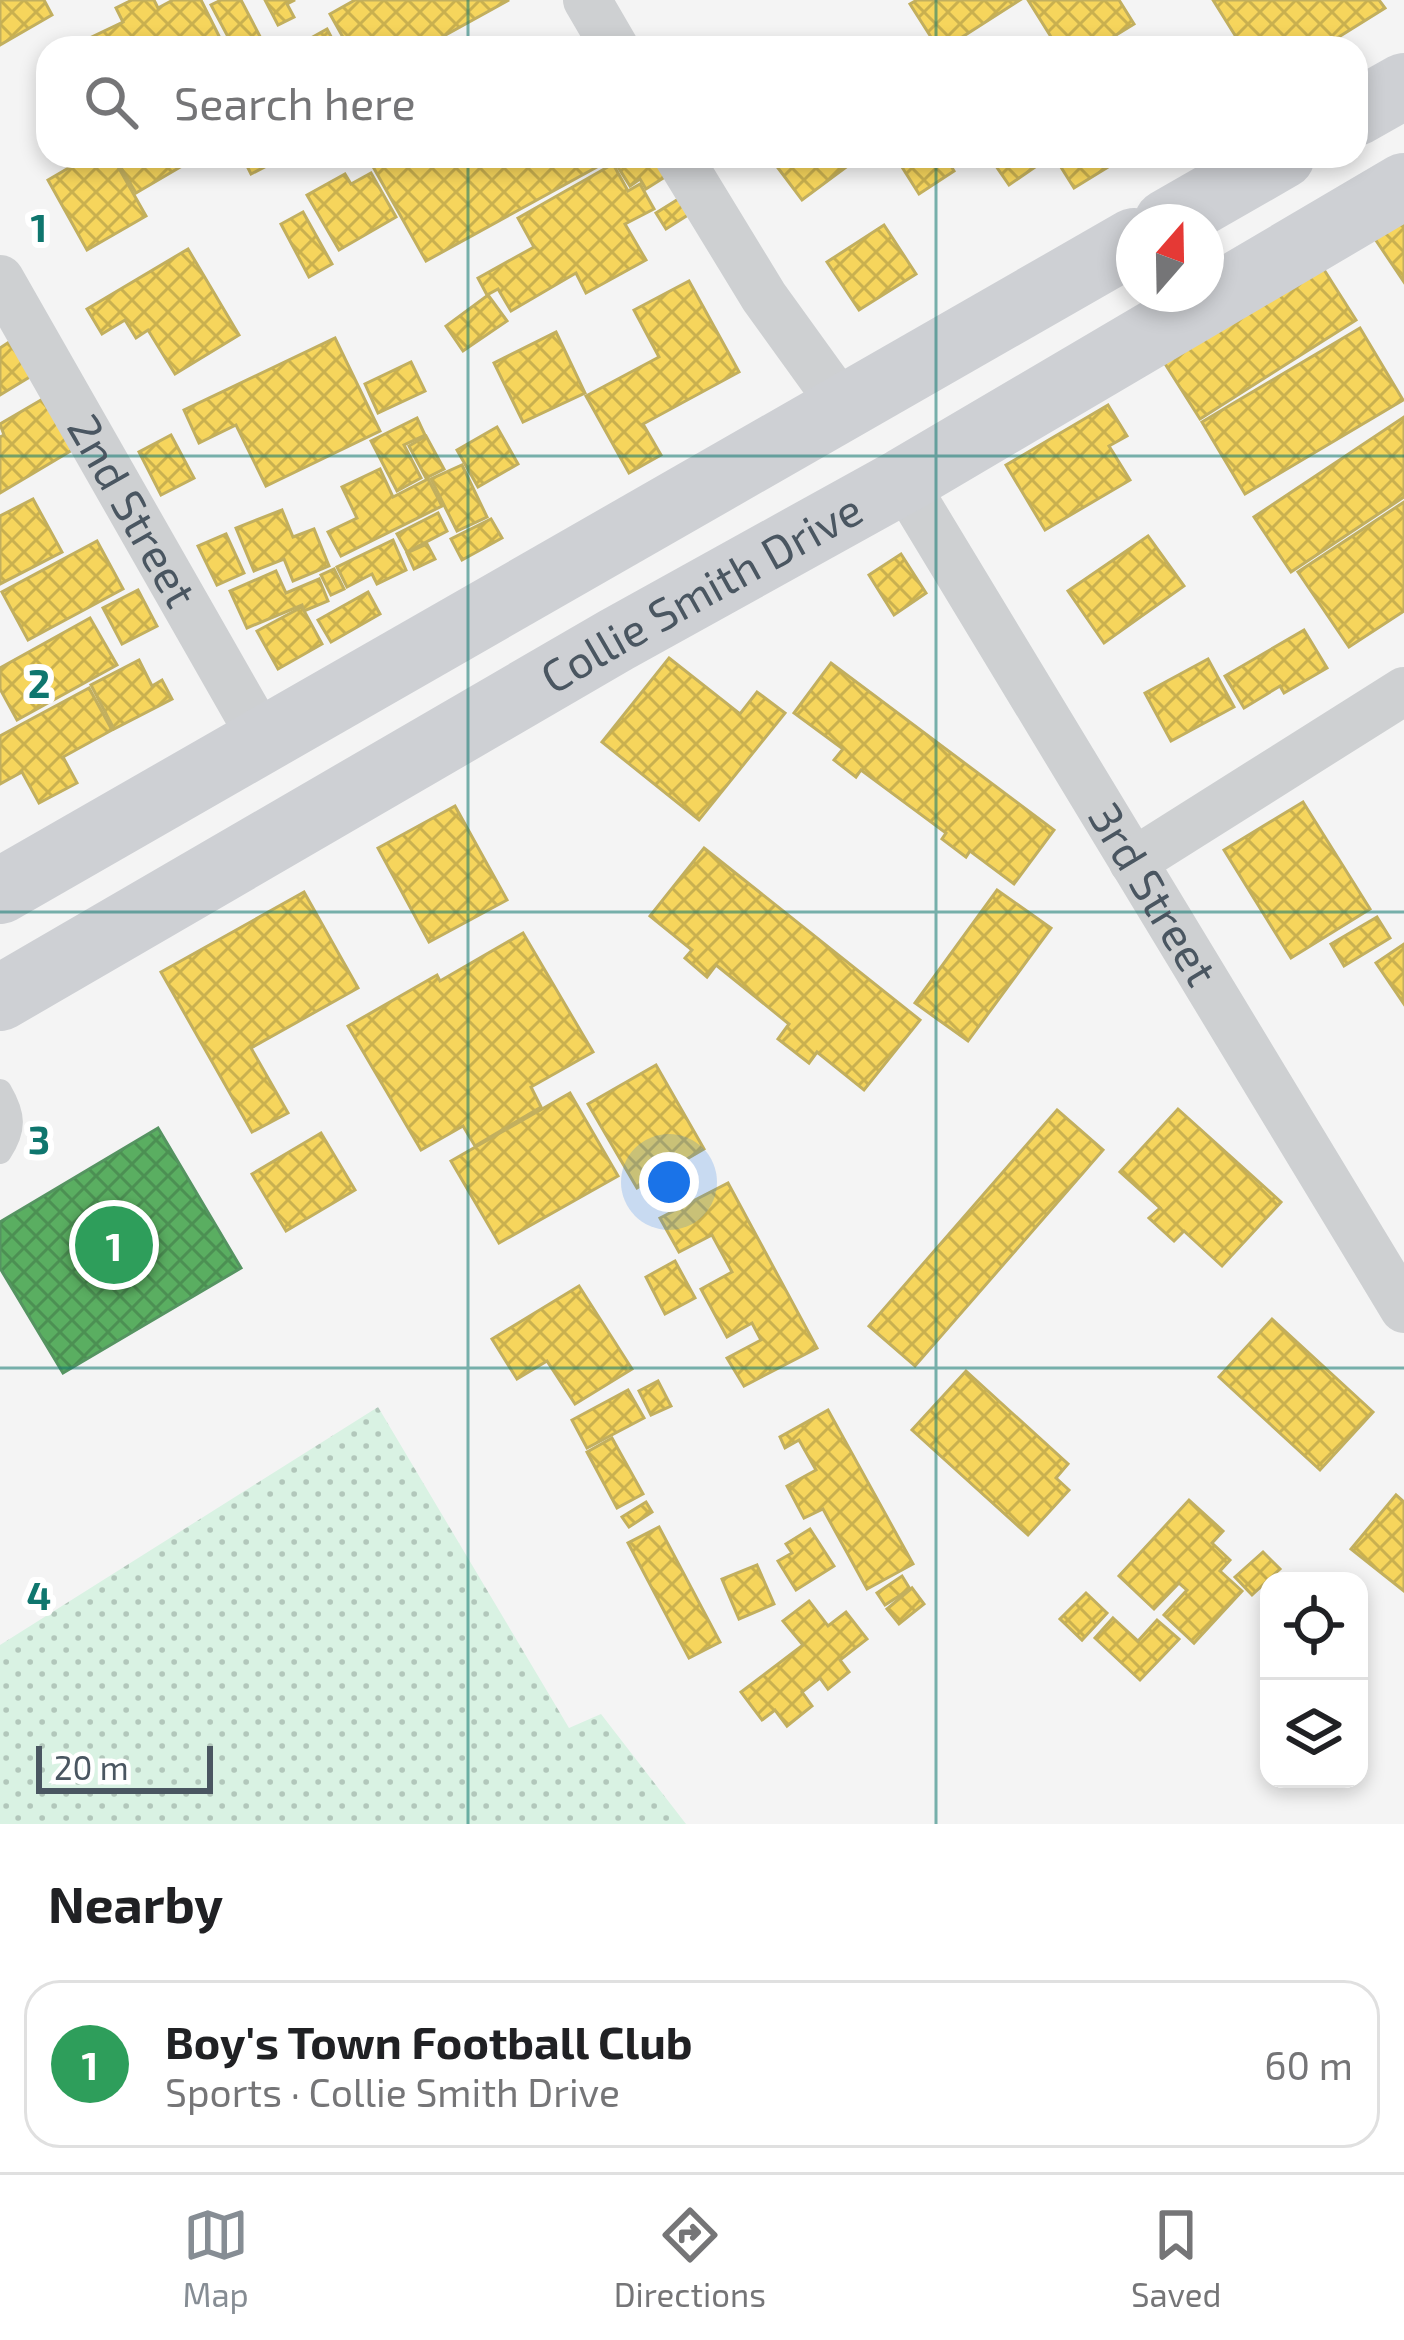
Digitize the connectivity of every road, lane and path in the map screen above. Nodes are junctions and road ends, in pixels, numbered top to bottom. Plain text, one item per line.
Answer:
1 (587, 0) edge
2 (608, 36) edge
3 (1404, 86) edge
4 (1368, 106) edge
5 (685, 168) edge
6 (1261, 168) edge
7 (1404, 186) edge
8 (1199, 204) edge
9 (1116, 251) edge
10 (0, 280) edge
11 (844, 408) junction
12 (903, 482) junction
13 (1404, 691) edge
14 (263, 742) junction
15 (1133, 862) junction
16 (0, 891) edge
17 (0, 998) edge
18 (0, 1091) edge
19 (0, 1152) edge
20 (1404, 1309) edge

1 - 2 street
3 - 4 street
5 - 11 street
6 - 8 street
7 - 12 street, Collie Smith Drive
9 - 11 street, Collie Smith Drive
10 - 14 street, 2nd Street
11 - 14 street, Collie Smith Drive
12 - 15 street, 3rd Street
12 - 17 street, Collie Smith Drive
13 - 15 street
14 - 16 street, Collie Smith Drive
15 - 20 street, 3rd Street
18 - 19 lane

